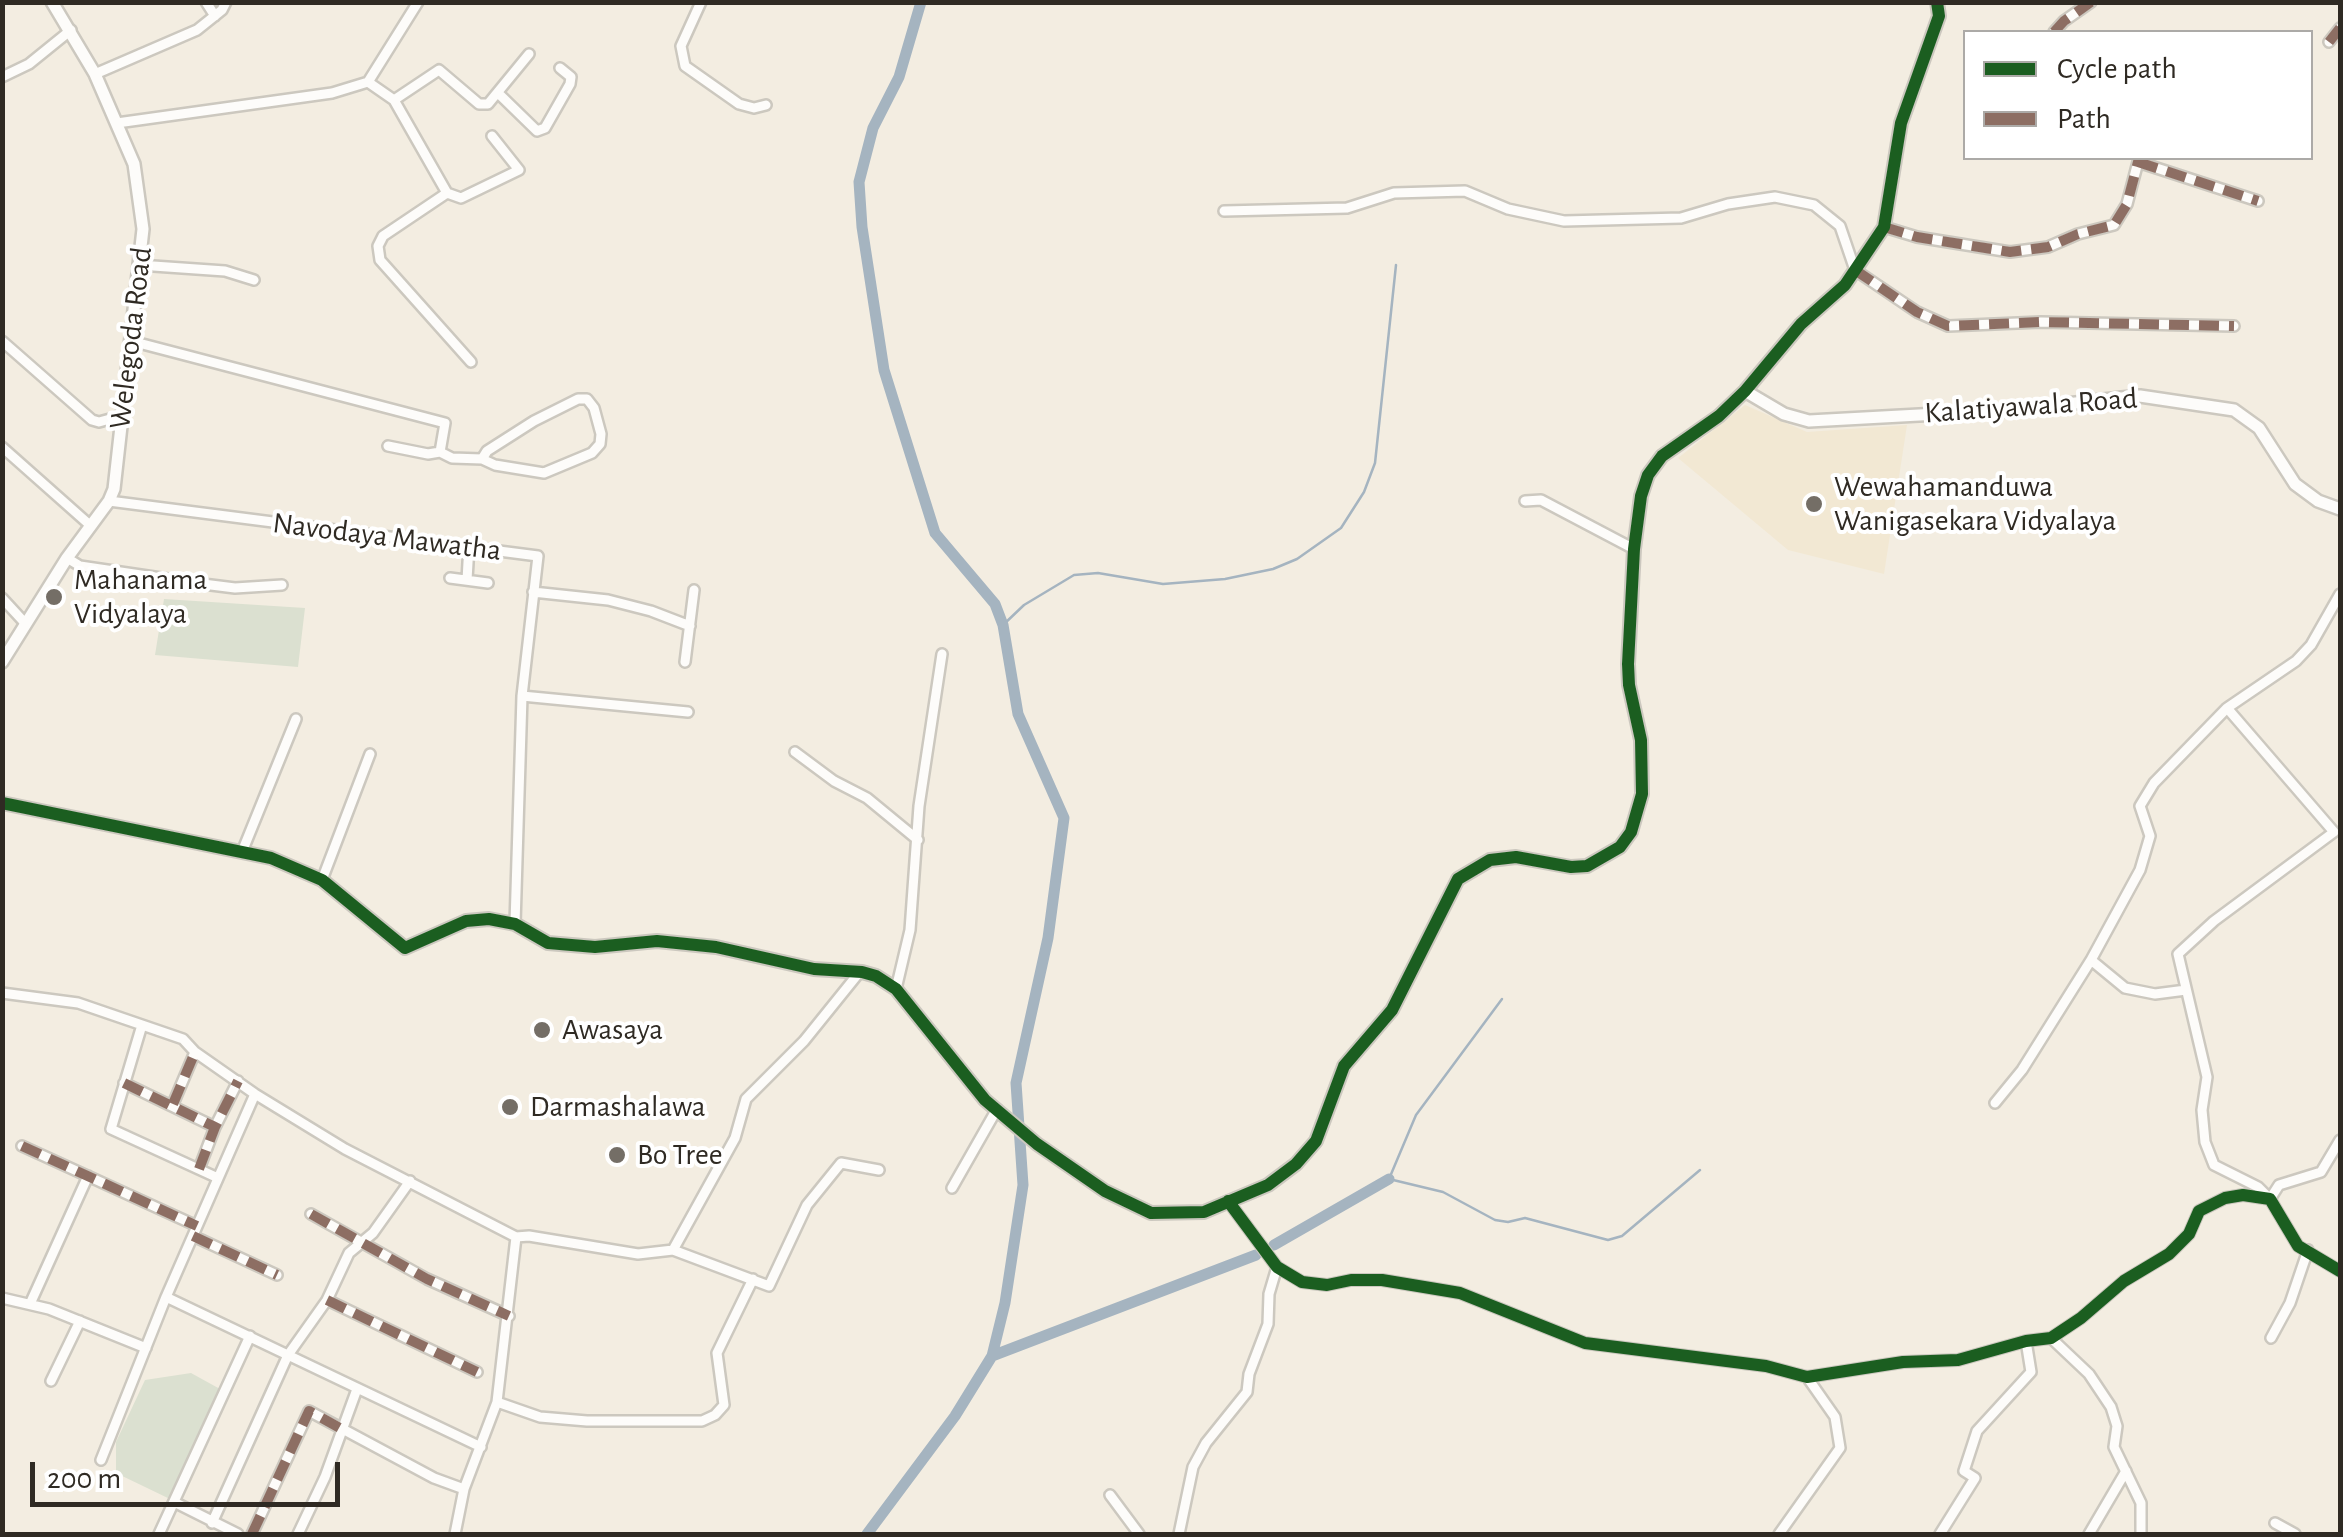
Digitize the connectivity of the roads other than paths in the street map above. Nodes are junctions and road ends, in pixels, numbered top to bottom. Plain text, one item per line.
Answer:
1 (52, 2) edge
2 (206, 2) edge
3 (226, 2) edge
4 (418, 2) edge
5 (701, 2) edge
6 (1936, 2) edge
7 (2091, 2) edge
8 (215, 16) junction
9 (2340, 28) edge
10 (71, 30) junction
11 (2056, 30) edge
12 (2329, 42) dead end
13 (529, 54) dead end
14 (560, 68) dead end
15 (96, 74) junction
16 (2, 77) edge
17 (368, 82) junction
18 (499, 94) junction
19 (394, 100) junction
20 (766, 105) dead end
21 (117, 123) junction
22 (492, 136) dead end
23 (2138, 160) edge
24 (447, 193) junction
25 (2258, 201) dead end
26 (1224, 210) dead end
27 (1884, 227) junction
28 (139, 266) junction
29 (1855, 270) junction
30 (254, 280) dead end
31 (2234, 326) dead end
32 (2, 341) edge
33 (130, 341) junction
34 (471, 362) dead end
35 (1745, 391) junction
36 (122, 416) junction
37 (388, 446) dead end
38 (2, 447) edge
39 (440, 452) junction
40 (482, 459) junction
41 (1525, 501) dead end
42 (109, 502) junction
43 (2340, 509) edge
44 (92, 526) junction
45 (469, 546) junction
46 (1634, 550) junction
47 (67, 558) junction
48 (450, 578) dead end
49 (467, 580) junction
50 (488, 584) dead end
51 (282, 586) dead end
52 (694, 590) dead end
53 (532, 592) junction
54 (2340, 594) edge
55 (2, 598) edge
56 (25, 623) junction
57 (690, 626) junction
58 (942, 654) dead end
59 (3, 659) edge
60 (686, 662) dead end
61 (522, 696) junction
62 (2226, 708) junction
63 (688, 712) dead end
64 (296, 719) dead end
65 (795, 752) dead end
66 (370, 754) dead end
67 (2, 803) edge
68 (918, 840) junction
69 (242, 852) junction
70 (322, 880) junction
71 (515, 924) junction
72 (2092, 960) junction
73 (858, 974) junction
74 (896, 989) junction
75 (2186, 990) junction
76 (2, 993) edge
77 (142, 1025) junction
78 (195, 1052) junction
79 (238, 1081) junction
80 (124, 1084) junction
81 (256, 1094) junction
82 (1995, 1103) dead end
83 (172, 1104) junction
84 (997, 1110) junction
85 (215, 1127) junction
86 (2340, 1140) edge
87 (22, 1146) dead end
88 (199, 1169) junction
89 (879, 1170) dead end
90 (88, 1176) junction
91 (218, 1178) junction
92 (410, 1181) junction
93 (952, 1188) dead end
94 (2270, 1200) junction
95 (1228, 1201) junction
96 (311, 1214) dead end
97 (195, 1231) junction
98 (516, 1238) junction
99 (362, 1245) junction
100 (672, 1250) junction
101 (2308, 1250) junction
102 (1278, 1267) junction
103 (2340, 1270) edge
104 (278, 1275) dead end
105 (754, 1279) junction
106 (166, 1296) junction
107 (2, 1298) edge
108 (327, 1300) junction
109 (30, 1304) junction
110 (510, 1316) junction
111 (80, 1321) junction
112 (250, 1336) junction
113 (2051, 1338) junction
114 (2270, 1338) dead end
115 (2026, 1341) junction
116 (146, 1348) junction
117 (288, 1355) junction
118 (478, 1372) dead end
119 (1807, 1376) junction
120 (51, 1382) dead end
121 (358, 1388) junction
122 (497, 1402) junction
123 (340, 1428) junction
124 (481, 1447) junction
125 (101, 1460) dead end
126 (2126, 1471) junction
127 (464, 1488) junction
128 (1110, 1495) dead end
129 (176, 1504) junction
130 (2275, 1523) dead end
131 (217, 1529) edge
132 (159, 1534) edge
133 (238, 1534) edge
134 (252, 1534) edge
135 (298, 1534) edge
136 (454, 1534) edge
137 (1139, 1534) edge
138 (1179, 1534) edge
139 (1780, 1534) edge
140 (1940, 1534) edge
141 (2089, 1534) edge
142 (2141, 1534) edge
143 (2294, 1534) edge

1 - 10 street, Welegoda Road
2 - 8 street
3 - 8 street
4 - 17 street
5 - 20 street
6 - 27 street
7 - 11 street
8 - 15 street
9 - 12 street
10 - 15 street, Welegoda Road
10 - 16 street
13 - 18 street
14 - 18 street
15 - 21 street, Welegoda Road
17 - 19 street
17 - 21 street
18 - 19 street
19 - 24 street
21 - 28 street, Welegoda Road
22 - 24 street
23 - 25 street
23 - 27 street
24 - 34 street
26 - 29 street
27 - 29 street
28 - 30 street
28 - 33 street, Welegoda Road
29 - 31 street
29 - 35 street
32 - 36 street
33 - 36 street, Welegoda Road
33 - 39 street
35 - 43 street, Kalatiyawala Road
35 - 46 street
36 - 42 street, Welegoda Road
37 - 39 street
38 - 44 street
39 - 40 street
40 - 40 street
41 - 46 street
42 - 44 street, Welegoda Road
42 - 45 street, Navodaya Mawatha
44 - 47 street, Welegoda Road
45 - 49 street
45 - 53 street, Navodaya Mawatha
46 - 95 street
47 - 51 street
47 - 56 street, Welegoda Road
48 - 49 street
49 - 50 street
52 - 57 street
53 - 57 street
53 - 61 street, Navodaya Mawatha
54 - 62 street
55 - 56 street
56 - 59 street, Welegoda Road
57 - 60 street
58 - 68 street
61 - 63 street
61 - 71 street, Navodaya Mawatha
62 - 72 street
62 - 75 street
64 - 69 street
65 - 68 street
66 - 70 street
67 - 69 street
68 - 74 street
69 - 70 street
70 - 71 street
71 - 73 street
72 - 75 street
72 - 82 street
73 - 74 street
73 - 100 street
74 - 84 street
75 - 94 street
76 - 77 street
77 - 78 street
77 - 80 street
78 - 79 street
78 - 83 street
79 - 81 street
79 - 85 street
80 - 83 street
80 - 88 street
81 - 91 street
81 - 92 street
83 - 85 street
84 - 93 street
84 - 95 street
85 - 88 street
86 - 94 street
87 - 90 street
88 - 91 street
89 - 105 street
90 - 97 street
90 - 109 street
91 - 97 street
92 - 98 street
92 - 99 street
94 - 101 street
94 - 113 street
95 - 102 street
96 - 99 street
97 - 104 street
97 - 106 street
98 - 100 street
98 - 110 street
99 - 108 street
99 - 110 street
100 - 105 street
101 - 103 street
101 - 114 street
102 - 119 street
102 - 138 street
105 - 122 street
106 - 112 street
106 - 116 street
107 - 109 street
108 - 117 street
108 - 118 street
109 - 111 street
110 - 122 street
111 - 116 street
111 - 120 street
112 - 117 street
112 - 129 street
113 - 115 street
113 - 126 street
115 - 119 street
115 - 140 street
116 - 125 street
117 - 121 street
117 - 131 street
119 - 139 street
121 - 123 street
121 - 124 street
122 - 124 street
123 - 127 street
123 - 134 street
123 - 135 street
124 - 127 street
126 - 141 street
126 - 142 street
127 - 136 street
128 - 137 street
129 - 131 street
129 - 132 street
130 - 143 street
131 - 133 street

